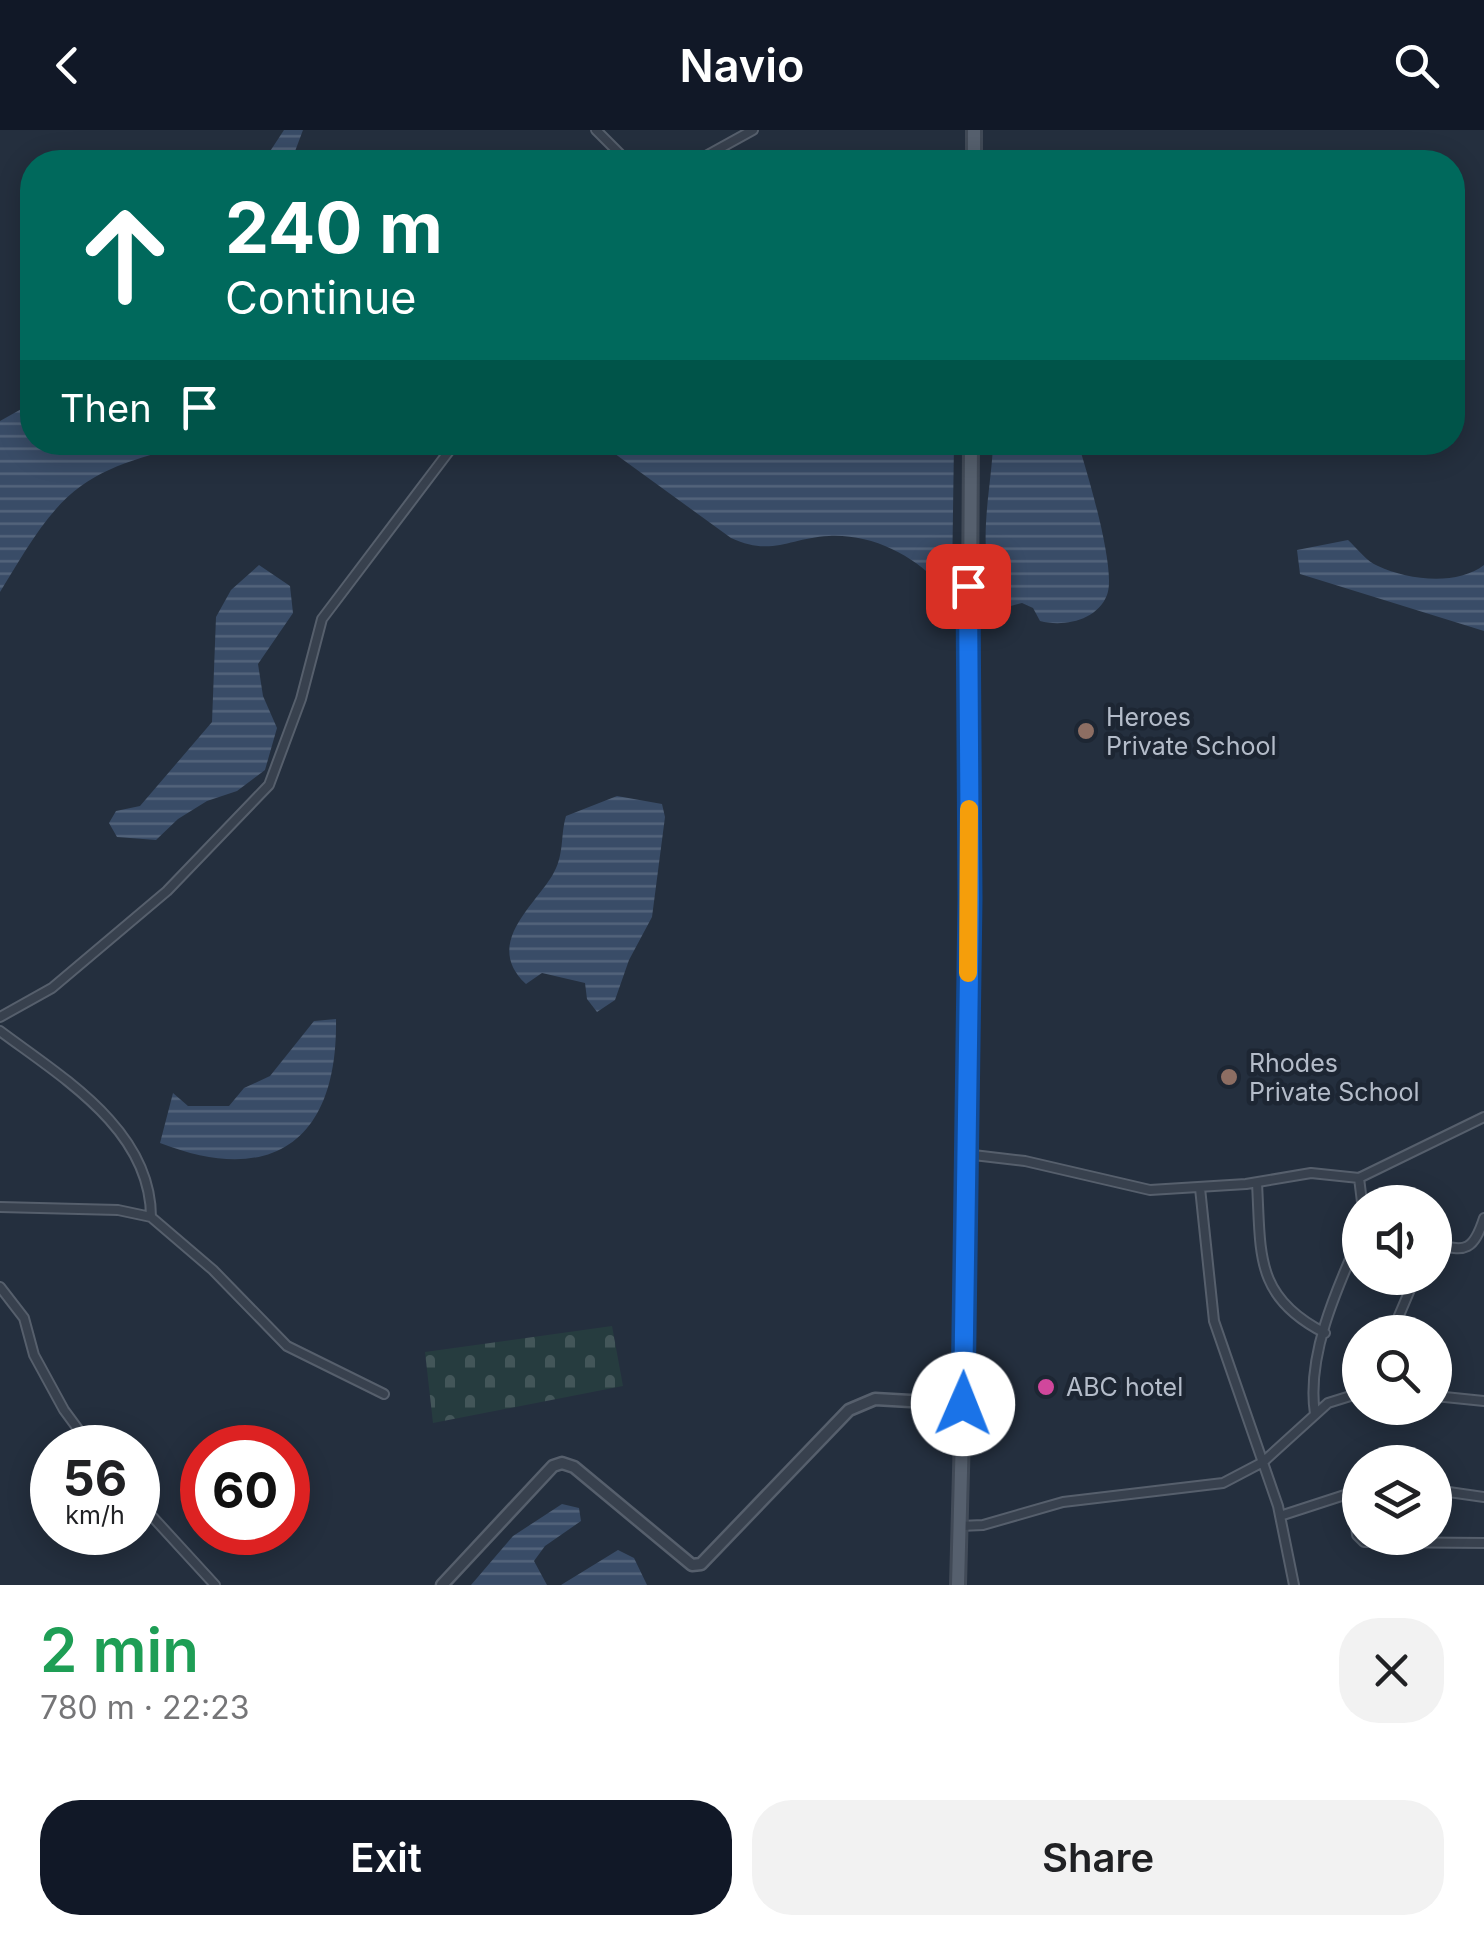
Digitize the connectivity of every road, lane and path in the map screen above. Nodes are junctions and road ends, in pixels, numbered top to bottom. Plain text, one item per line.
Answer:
1 (596, 130) edge
2 (754, 130) edge
3 (616, 150) edge
4 (717, 150) edge
5 (446, 455) edge
6 (972, 455) edge
7 (0, 1017) edge
8 (0, 1031) edge
9 (1484, 1117) edge
10 (964, 1154) junction
11 (1360, 1178) junction
12 (1257, 1183) junction
13 (1361, 1185) edge
14 (1200, 1188) junction
15 (0, 1207) edge
16 (150, 1217) junction
17 (1484, 1218) edge
18 (1452, 1247) edge
19 (1342, 1286) edge
20 (0, 1287) edge
21 (1325, 1334) junction
22 (384, 1394) dead end
23 (1342, 1398) edge
24 (1452, 1398) edge
25 (1484, 1401) edge
26 (963, 1404) junction
27 (1315, 1414) junction
28 (75, 1425) edge
29 (1264, 1462) junction
30 (1452, 1492) edge
31 (1342, 1497) edge
32 (1484, 1497) edge
33 (1280, 1516) junction
34 (160, 1526) edge
35 (960, 1526) junction
36 (1452, 1543) edge
37 (1484, 1543) edge
38 (215, 1585) edge
39 (442, 1585) edge
40 (960, 1585) edge
41 (1294, 1585) edge

1 - 3 street
2 - 4 street
5 - 7 street
6 - 10 main road
8 - 16 street
9 - 11 street
10 - 14 street
10 - 26 main road
11 - 12 street
11 - 13 street
12 - 14 street
12 - 21 street
14 - 29 street
15 - 16 street
16 - 22 street
17 - 18 street
19 - 21 street
20 - 28 street
21 - 27 street
23 - 27 street
24 - 25 street
26 - 35 main road
26 - 39 street
27 - 29 street
29 - 33 street
29 - 35 street
30 - 32 street
31 - 33 street
33 - 41 street
34 - 38 street
35 - 40 main road
36 - 37 street

